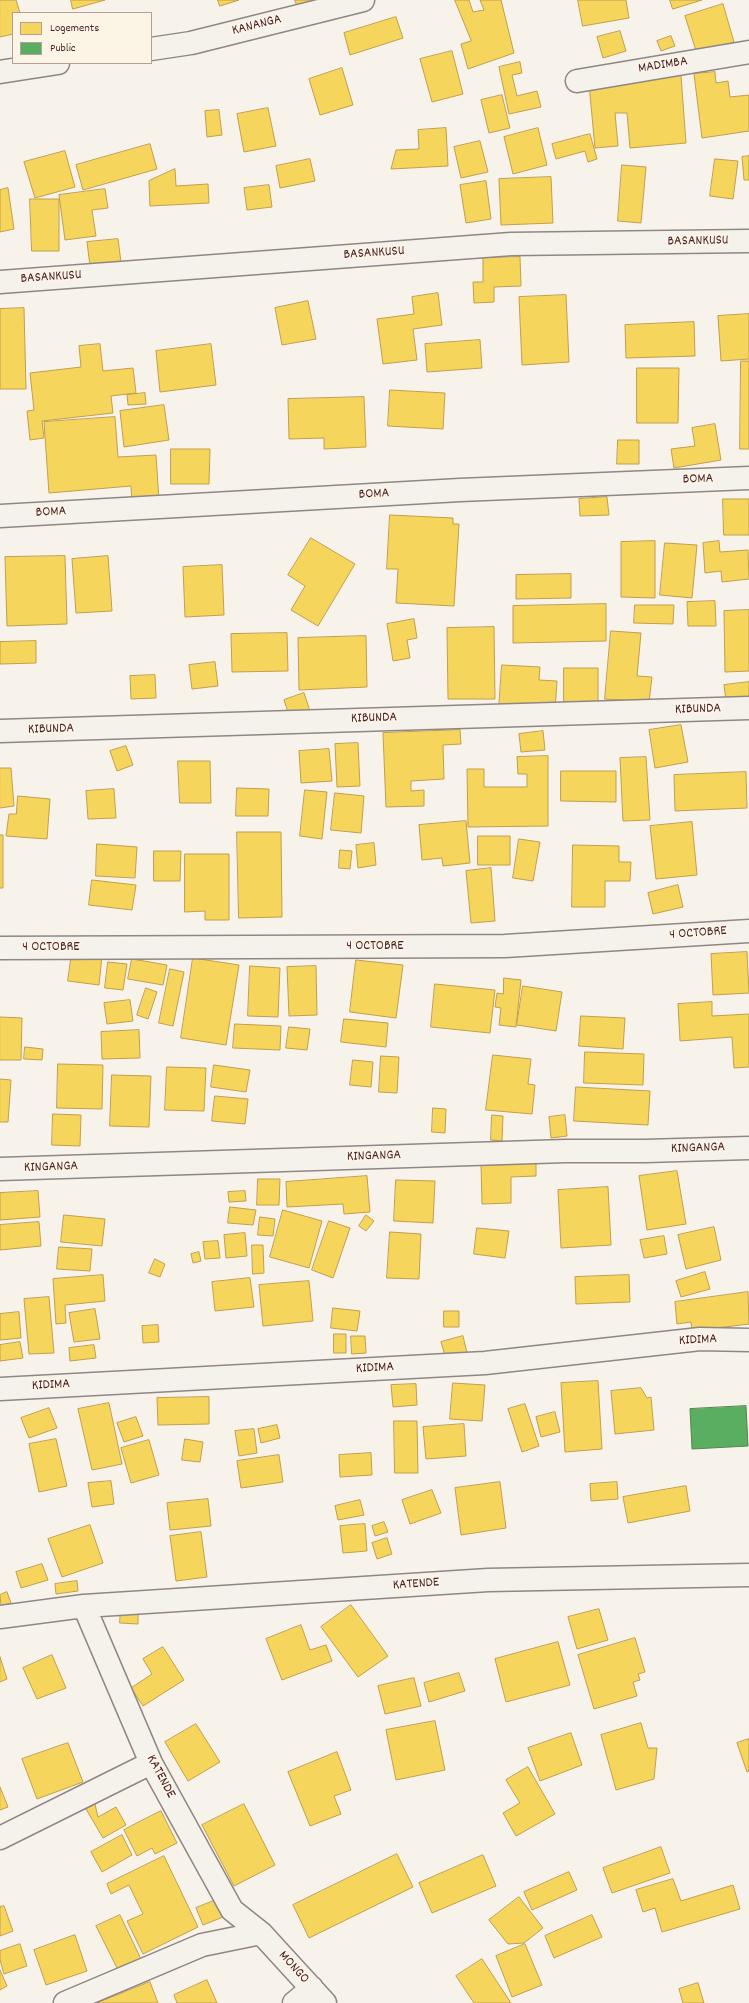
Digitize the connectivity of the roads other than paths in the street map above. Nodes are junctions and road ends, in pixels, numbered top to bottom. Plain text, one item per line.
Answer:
1 (363, 0) edge
2 (152, 49) edge
3 (749, 52) edge
4 (52, 64) edge
5 (0, 72) edge
6 (577, 81) dead end
7 (749, 242) edge
8 (0, 282) edge
9 (749, 478) edge
10 (0, 516) edge
11 (749, 708) edge
12 (0, 731) edge
13 (749, 931) edge
14 (0, 948) edge
15 (749, 1148) edge
16 (0, 1169) edge
17 (749, 1340) edge
18 (0, 1389) edge
19 (749, 1575) edge
20 (84, 1606) junction
21 (0, 1617) edge
22 (151, 1763) junction
23 (0, 1838) edge
24 (261, 1933) junction
25 (318, 1996) edge
26 (65, 2003) edge
27 (294, 2003) edge

1 - 2 street, KANANGA
3 - 6 street, MADIMBA
4 - 5 street
7 - 8 street, BASANKUSU
9 - 10 street, BOMA
11 - 12 street, KIBUNDA
13 - 14 street, 4 OCTOBRE
15 - 16 street, KINGANGA
17 - 18 street, KIDIMA
19 - 20 street, KATENDE
20 - 21 street, KATENDE
20 - 22 street, KATENDE
22 - 23 street
22 - 24 street, KATENDE
24 - 25 street, MONGO
24 - 26 street
25 - 27 street

